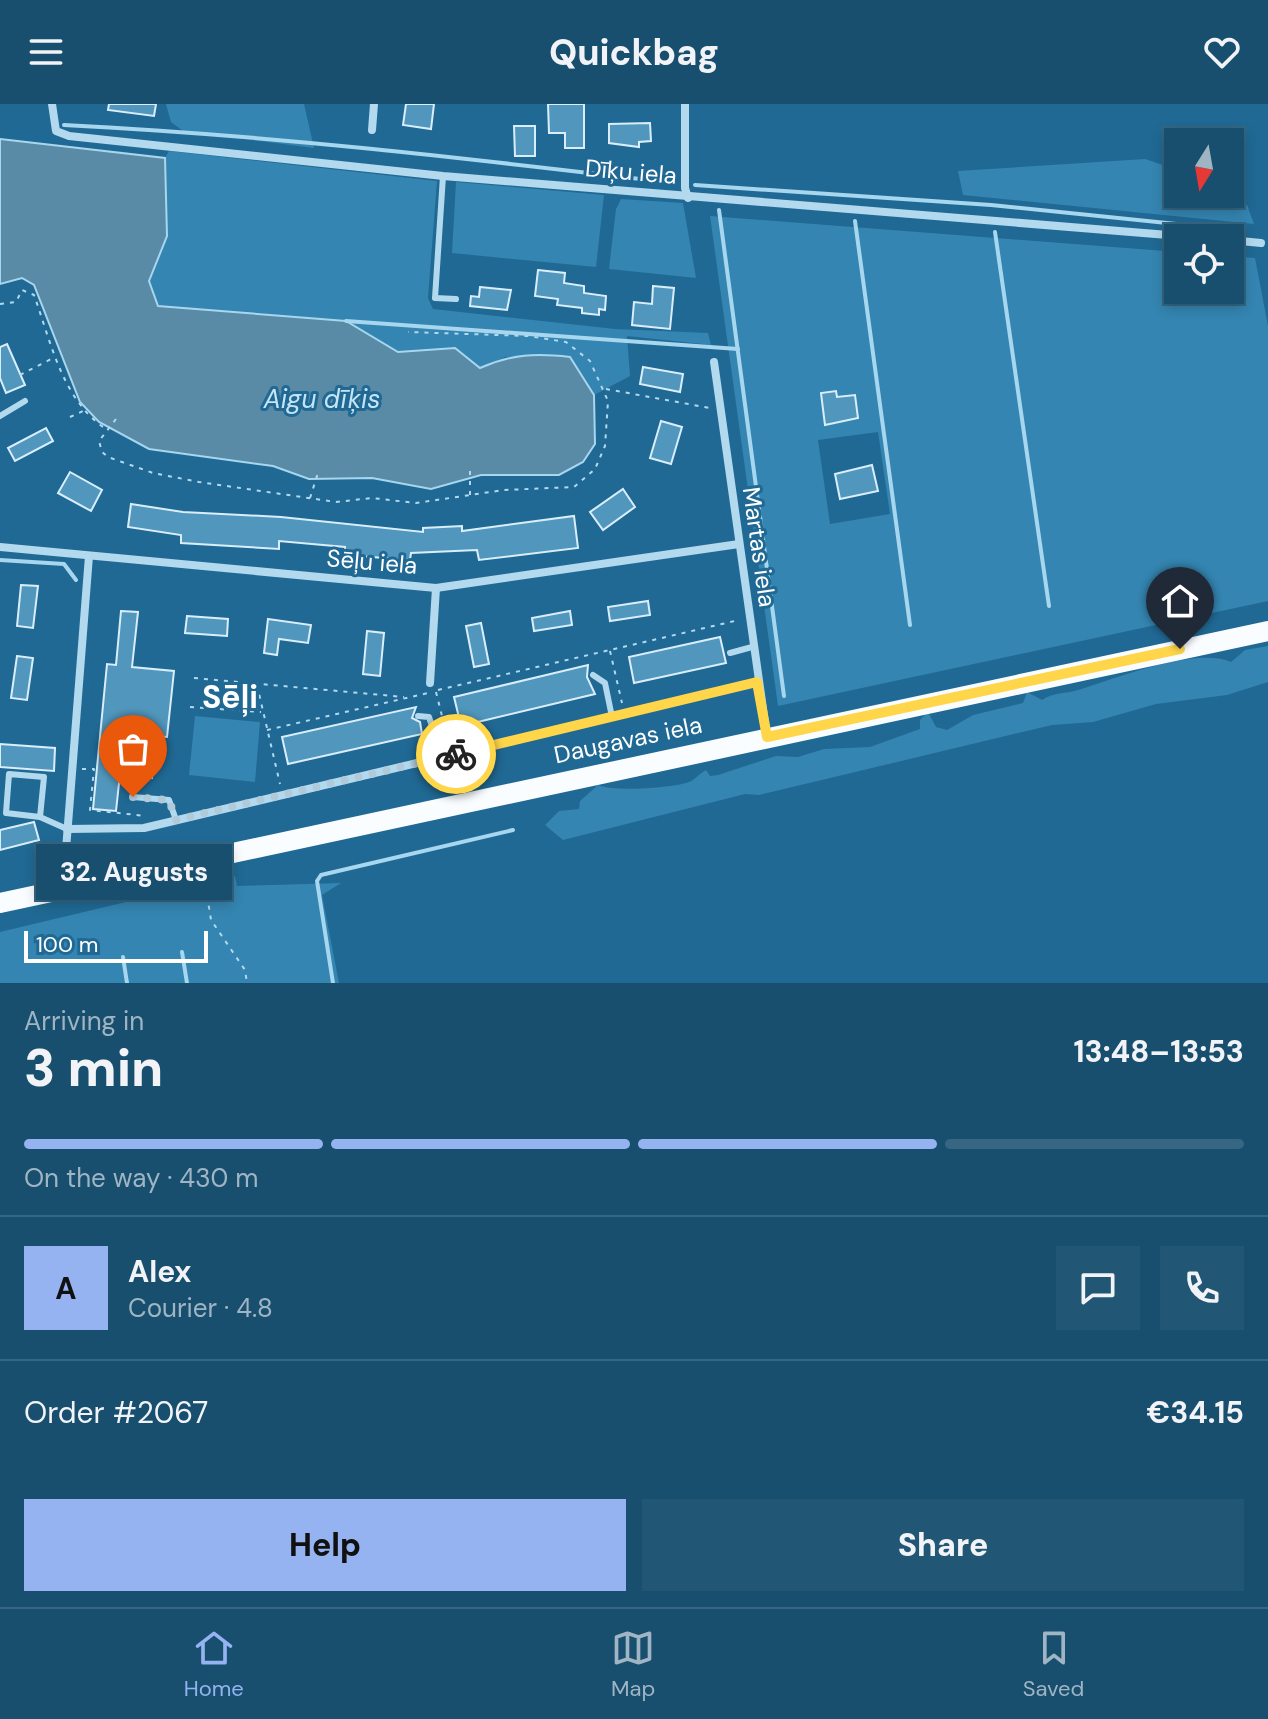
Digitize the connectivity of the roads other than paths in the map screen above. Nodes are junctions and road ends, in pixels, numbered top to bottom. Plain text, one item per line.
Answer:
1 (52, 104) edge
2 (374, 104) edge
3 (685, 104) edge
4 (372, 130) dead end
5 (443, 176) junction
6 (688, 198) junction
7 (1164, 235) edge
8 (1244, 241) edge
9 (1261, 243) dead end
10 (456, 299) dead end
11 (714, 362) dead end
12 (25, 401) dead end
13 (0, 416) edge
14 (739, 544) junction
15 (0, 547) edge
16 (89, 556) junction
17 (436, 588) junction
18 (1268, 631) edge
19 (752, 647) junction
20 (730, 653) dead end
21 (593, 675) dead end
22 (757, 682) junction
23 (433, 687) road end
24 (418, 716) dead end
25 (612, 717) junction
26 (767, 737) junction
27 (442, 757) junction
28 (133, 797) dead end
29 (40, 817) junction
30 (176, 820) junction
31 (67, 829) junction
32 (63, 889) junction
33 (0, 903) edge

1 - 5 street, Dīķu iela
2 - 4 street
3 - 6 street
5 - 6 street, Dīķu iela
5 - 10 lane
6 - 7 street, Dīķu iela
8 - 9 street
11 - 14 street, Martas iela
12 - 13 lane
14 - 17 street, Sēļu iela
14 - 19 street, Martas iela
15 - 16 street, Sēļu iela
16 - 17 street, Sēļu iela
16 - 31 street
17 - 23 street
18 - 26 main road, Daugavas iela
19 - 20 lane
19 - 22 street, Martas iela
21 - 25 lane
22 - 25 street
22 - 26 street, Martas iela
24 - 27 lane
25 - 27 street
26 - 32 main road, Daugavas iela
27 - 30 street
28 - 30 lane
29 - 29 lane
29 - 31 lane
30 - 31 street
31 - 32 street
32 - 33 main road, Daugavas iela

